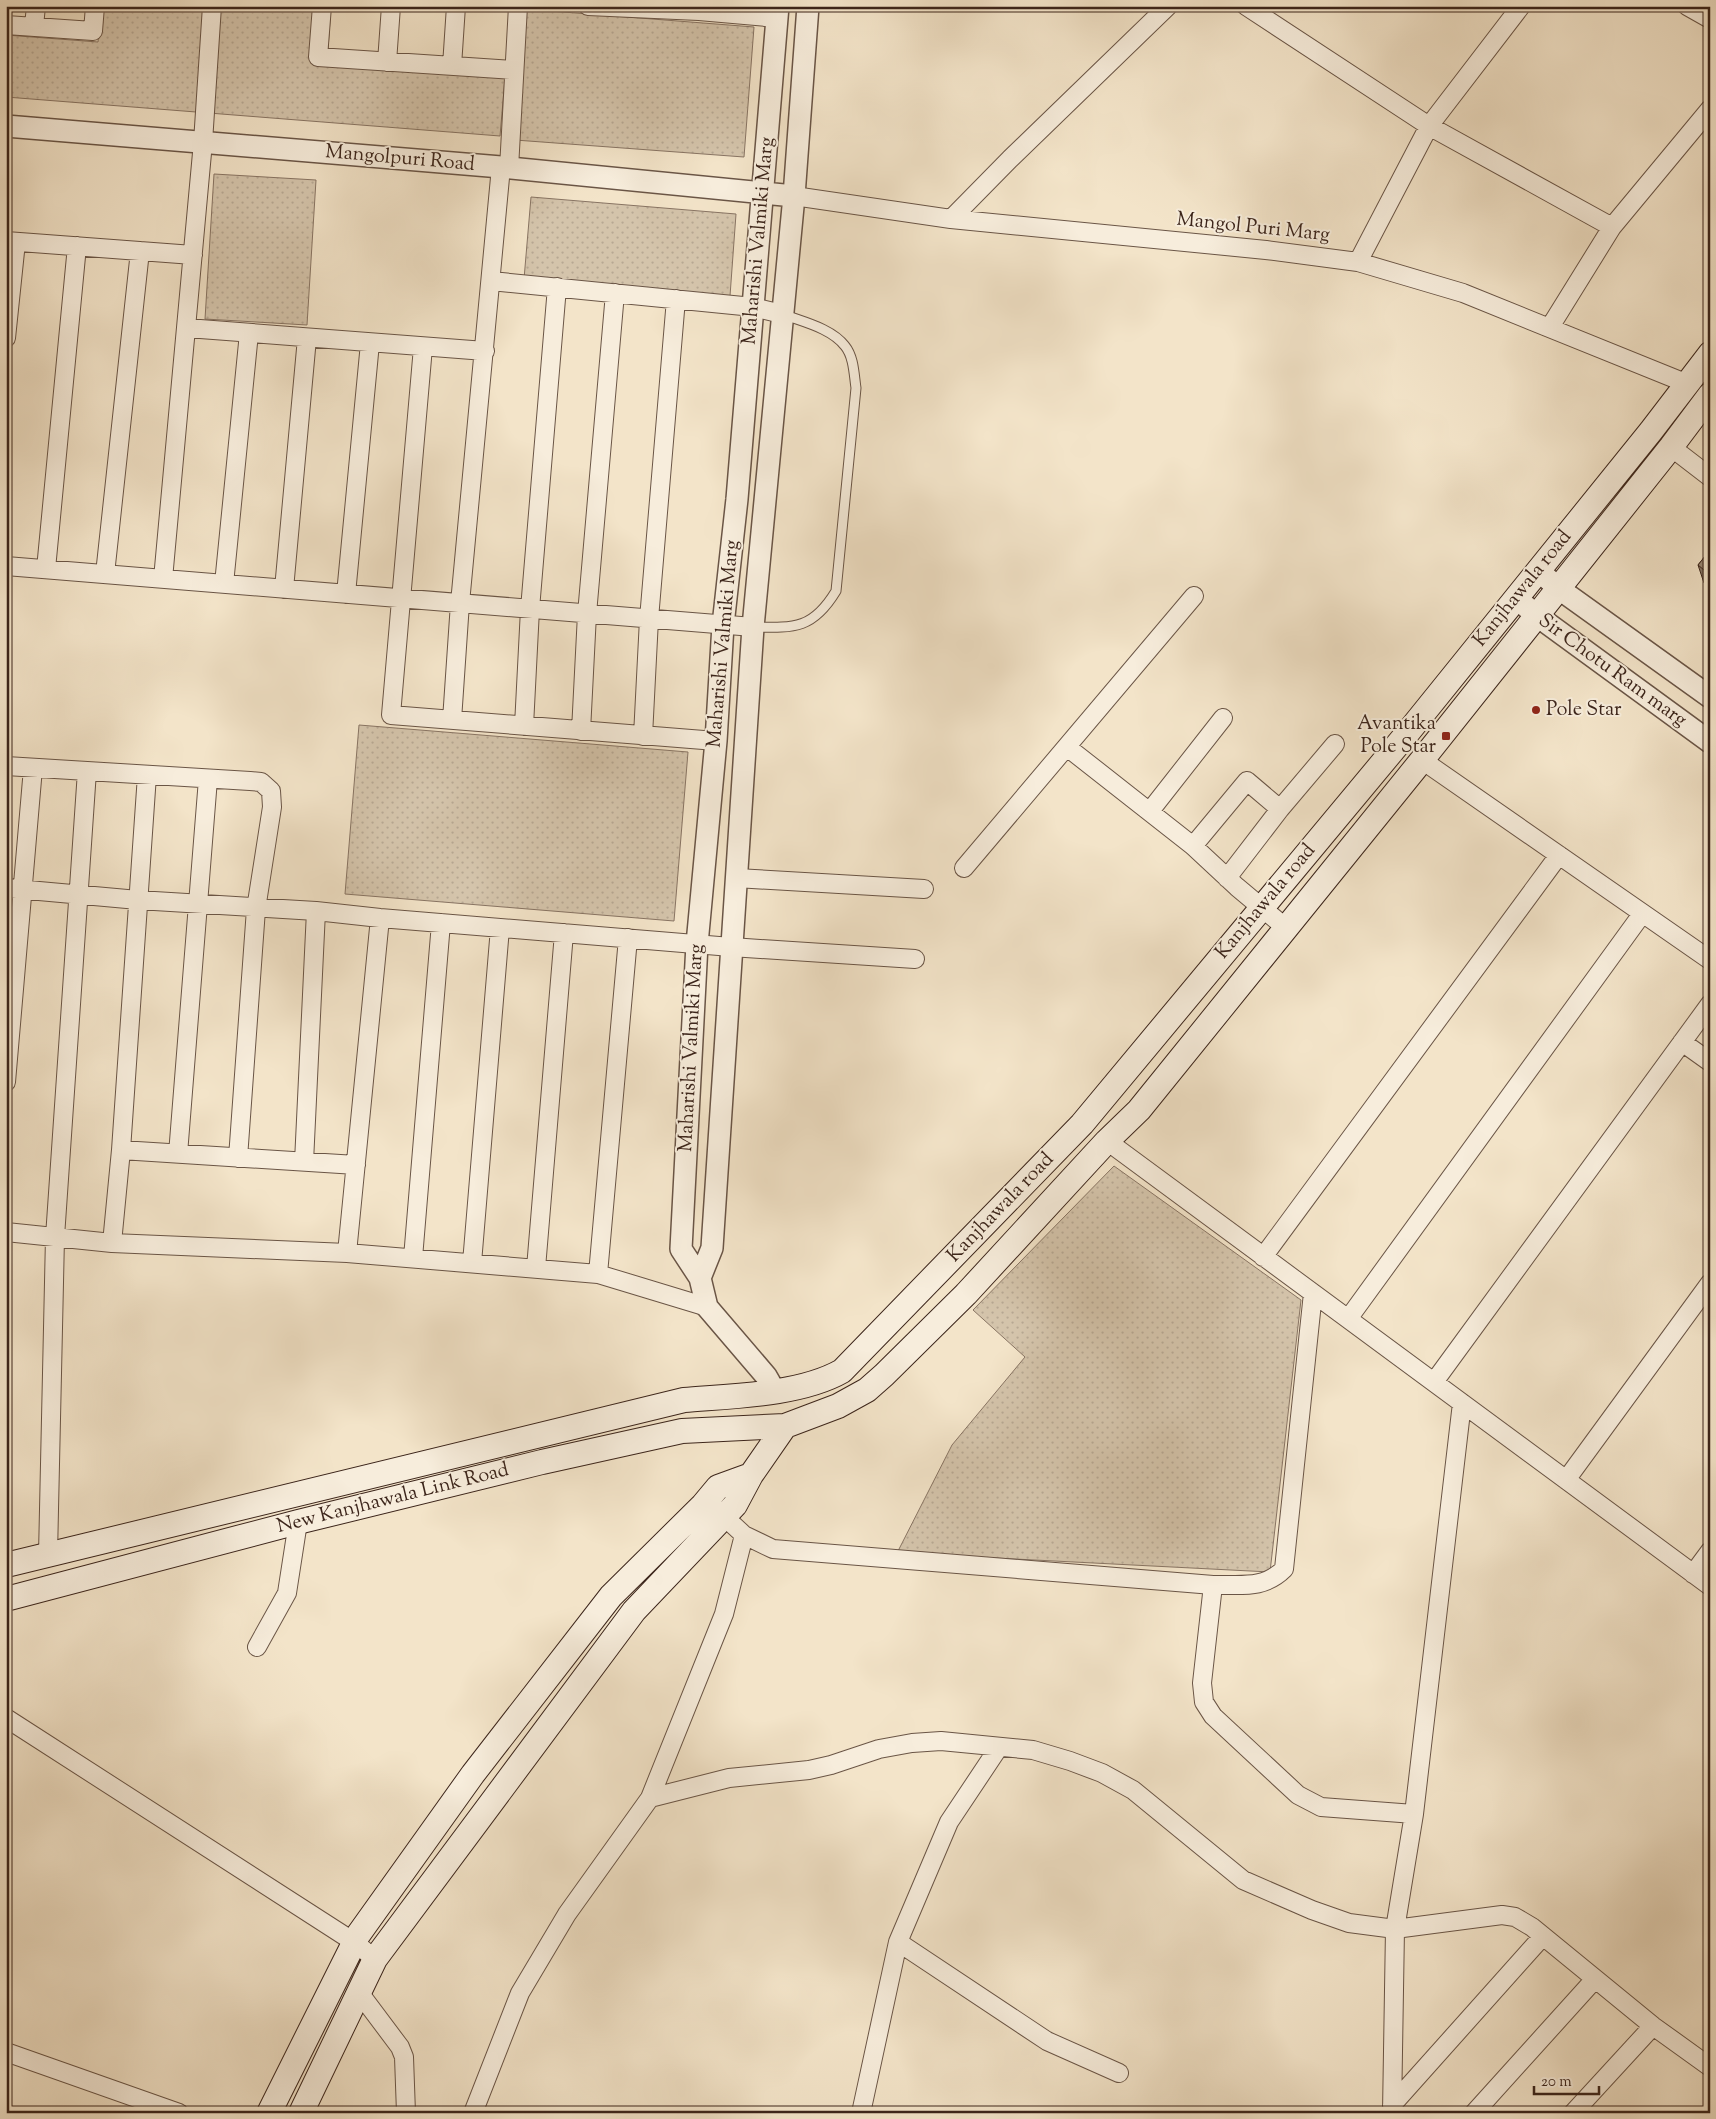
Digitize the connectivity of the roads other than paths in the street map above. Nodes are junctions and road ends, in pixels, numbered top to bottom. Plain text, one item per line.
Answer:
1 (36, 6) edge
2 (95, 6) edge
3 (212, 6) edge
4 (322, 6) edge
5 (391, 6) edge
6 (456, 6) edge
7 (518, 6) edge
8 (588, 6) edge
9 (808, 6) edge
10 (1168, 6) edge
11 (1246, 6) edge
12 (1521, 6) edge
13 (1687, 6) edge
14 (639, 8) edge
15 (699, 8) edge
16 (778, 12) edge
17 (1710, 19) edge
18 (6, 24) edge
19 (34, 26) junction
20 (387, 62) junction
21 (452, 66) junction
22 (514, 70) junction
23 (1710, 109) edge
24 (6, 126) edge
25 (1429, 126) junction
26 (203, 142) junction
27 (505, 167) junction
28 (762, 193) junction
29 (794, 196) junction
30 (951, 219) junction
31 (1612, 228) junction
32 (11, 241) edge
33 (77, 246) junction
34 (140, 251) junction
35 (193, 255) junction
36 (1358, 262) junction
37 (491, 281) junction
38 (557, 287) junction
39 (615, 293) junction
40 (676, 299) junction
41 (753, 307) junction
42 (782, 314) junction
43 (1550, 327) junction
44 (187, 328) junction
45 (249, 333) junction
46 (6, 338) edge
47 (307, 338) junction
48 (370, 342) junction
49 (423, 347) junction
50 (484, 351) junction
51 (1710, 354) edge
52 (1688, 384) junction
53 (1710, 395) edge
54 (1671, 447) junction
55 (1710, 477) edge
56 (6, 566) edge
57 (46, 569) junction
58 (1538, 570) junction
59 (105, 574) junction
60 (163, 579) junction
61 (224, 584) junction
62 (284, 588) junction
63 (1558, 588) junction
64 (346, 594) junction
65 (1194, 596) dead end
66 (401, 598) junction
67 (1516, 598) junction
68 (460, 603) junction
69 (530, 609) junction
70 (587, 614) junction
71 (1536, 615) junction
72 (649, 619) junction
73 (724, 625) junction
74 (753, 627) junction
75 (1710, 697) edge
76 (1223, 718) dead end
77 (452, 720) junction
78 (524, 726) junction
79 (581, 731) junction
80 (643, 736) junction
81 (716, 741) junction
82 (1710, 742) edge
83 (1335, 744) dead end
84 (1067, 747) junction
85 (1422, 760) junction
86 (6, 766) edge
87 (34, 768) junction
88 (87, 772) junction
89 (147, 775) junction
90 (208, 779) junction
91 (1280, 809) junction
92 (1150, 810) junction
93 (709, 818) junction
94 (739, 820) junction
95 (1193, 846) junction
96 (1559, 855) junction
97 (964, 868) dead end
98 (736, 878) junction
99 (1227, 878) junction
100 (15, 888) edge
101 (924, 889) dead end
102 (78, 896) junction
103 (138, 900) junction
104 (198, 903) junction
105 (1261, 908) junction
106 (256, 909) junction
107 (316, 911) junction
108 (1642, 914) junction
109 (380, 918) junction
110 (441, 923) junction
111 (500, 928) junction
112 (1286, 928) junction
113 (564, 933) junction
114 (628, 938) junction
115 (697, 944) junction
116 (731, 947) junction
117 (915, 959) dead end
118 (1710, 960) edge
119 (1710, 1004) edge
120 (1682, 1042) junction
121 (1710, 1062) edge
122 (6, 1082) edge
123 (1107, 1141) junction
124 (121, 1150) junction
125 (178, 1154) junction
126 (238, 1158) junction
127 (304, 1162) junction
128 (356, 1165) junction
129 (6, 1232) edge
130 (55, 1237) junction
131 (112, 1243) junction
132 (347, 1253) junction
133 (1263, 1257) junction
134 (413, 1258) junction
135 (472, 1263) junction
136 (536, 1268) junction
137 (598, 1274) junction
138 (700, 1278) junction
139 (1710, 1283) edge
140 (1313, 1293) junction
141 (707, 1307) junction
142 (1348, 1319) junction
143 (1434, 1382) junction
144 (774, 1390) junction
145 (1462, 1403) junction
146 (785, 1426) junction
147 (751, 1475) junction
148 (1566, 1480) junction
149 (708, 1500) junction
150 (723, 1517) junction
151 (298, 1522) junction
152 (744, 1535) junction
153 (1710, 1550) edge
154 (48, 1555) junction
155 (6, 1565) edge
156 (1693, 1574) junction
157 (1214, 1585) junction
158 (1710, 1586) edge
159 (6, 1598) edge
160 (257, 1647) dead end
161 (6, 1718) edge
162 (999, 1747) junction
163 (650, 1798) junction
164 (1414, 1814) junction
165 (1395, 1929) junction
166 (1543, 1936) junction
167 (354, 1942) junction
168 (898, 1942) junction
169 (375, 1960) junction
170 (1595, 1979) junction
171 (358, 1991) junction
172 (1653, 2026) junction
173 (6, 2052) edge
174 (1710, 2068) edge
175 (1118, 2073) dead end
176 (273, 2105) edge
177 (1392, 2109) edge
178 (302, 2110) edge
179 (179, 2113) edge
180 (406, 2113) edge
181 (474, 2113) edge
182 (862, 2113) edge
183 (1474, 2113) edge
184 (1573, 2113) edge

1 - 19 street
2 - 19 street
3 - 26 street
4 - 20 street
5 - 20 street
6 - 21 street
7 - 22 street
8 - 14 street
9 - 29 street, Maharishi Valmiki Marg
10 - 30 street
11 - 25 street
12 - 25 street
13 - 17 street
14 - 15 street
15 - 16 street
16 - 28 street, Maharishi Valmiki Marg
18 - 19 street
20 - 21 street
21 - 22 street
22 - 27 street
23 - 31 street
24 - 26 street, Mangolpuri Road
25 - 31 street
25 - 36 street
26 - 27 street, Mangolpuri Road
26 - 35 street
27 - 28 street, Mangolpuri Road
27 - 37 street
28 - 29 street, Mangolpuri Road
28 - 41 street, Maharishi Valmiki Marg
29 - 30 street, Mangol Puri Marg
29 - 42 street, Maharishi Valmiki Marg
30 - 36 street, Mangol Puri Marg
31 - 43 street
32 - 33 street
32 - 46 street
33 - 34 street
33 - 57 street
34 - 35 street
34 - 59 street
35 - 44 street
36 - 43 street, Mangol Puri Marg
37 - 38 street
37 - 50 street
38 - 39 street
38 - 69 street
39 - 40 street
39 - 70 street
40 - 41 street
40 - 72 street
41 - 42 street
41 - 73 street, Maharishi Valmiki Marg
42 - 74 street, Maharishi Valmiki Marg
42 - 74 lane
43 - 52 street, Mangol Puri Marg
44 - 45 street
44 - 60 street
45 - 47 street
45 - 61 street
47 - 48 street
47 - 62 street
48 - 49 street
48 - 64 street
49 - 50 street
49 - 66 street
50 - 68 street
51 - 52 main road, Kanjhawala road
52 - 58 main road, Kanjhawala road
53 - 54 main road, Kanjhawala road
54 - 55 street
54 - 63 main road, Kanjhawala road
56 - 57 street
57 - 59 street
58 - 63 street, Sir Chotu Ram marg
58 - 67 main road, Kanjhawala road
59 - 60 street
60 - 61 street
61 - 62 street
62 - 64 street
63 - 71 main road, Kanjhawala road
63 - 75 street, Sir Chotu Ram marg
64 - 66 street
65 - 84 street
66 - 68 street
66 - 77 street
67 - 71 street, Sir Chotu Ram marg
67 - 105 main road, Kanjhawala road
68 - 69 street
68 - 77 street
69 - 70 street
69 - 78 street
70 - 72 street
70 - 79 street
71 - 82 street, Sir Chotu Ram marg
71 - 85 main road, Kanjhawala road
72 - 73 street
72 - 80 street
73 - 74 street
73 - 81 street, Maharishi Valmiki Marg
74 - 94 street, Maharishi Valmiki Marg
76 - 92 street
77 - 78 street
78 - 79 street
79 - 80 street
80 - 81 street
81 - 93 street, Maharishi Valmiki Marg
83 - 91 street
84 - 92 street
84 - 97 street
85 - 96 street
85 - 112 main road, Kanjhawala road
86 - 87 street
87 - 88 street
87 - 100 street
88 - 89 street
88 - 102 street
89 - 90 street
89 - 103 street
90 - 104 street
90 - 106 street
91 - 95 street
91 - 99 street
92 - 95 street
93 - 94 street
93 - 115 street, Maharishi Valmiki Marg
94 - 98 street, Maharishi Valmiki Marg
95 - 99 street
96 - 108 street
96 - 133 street
98 - 101 street
98 - 116 street, Maharishi Valmiki Marg
99 - 105 street
100 - 102 street
100 - 122 street
102 - 103 street
102 - 130 street
103 - 104 street
103 - 124 street
104 - 106 street
104 - 125 street
105 - 112 street
105 - 144 main road, Kanjhawala road
106 - 107 street
106 - 126 street
107 - 109 street
107 - 127 street
108 - 118 street
108 - 142 street
109 - 110 street
109 - 128 street
110 - 111 street
110 - 134 street
111 - 113 street
111 - 135 street
112 - 123 main road, Kanjhawala road
113 - 114 street
113 - 136 street
114 - 115 street
114 - 137 street
115 - 116 street
115 - 138 street, Maharishi Valmiki Marg
116 - 117 street
116 - 138 street, Maharishi Valmiki Marg
119 - 120 street
120 - 121 street
120 - 143 street
123 - 133 street
123 - 146 main road, Kanjhawala road
124 - 125 street
124 - 131 street
125 - 126 street
126 - 127 street
127 - 128 street
128 - 132 street
129 - 130 street
130 - 131 street
130 - 154 street
131 - 132 street
132 - 134 street
133 - 140 street
134 - 135 street
135 - 136 street
136 - 137 street
137 - 141 street
138 - 141 street, Maharishi Valmiki Marg
139 - 148 street
140 - 142 street
140 - 157 street
141 - 144 street, Maharishi Valmiki Marg
142 - 143 street
143 - 145 street
144 - 146 main road
144 - 154 main road, New Kanjhawala Link Road
145 - 148 street
145 - 164 street
146 - 147 main road
146 - 151 main road, New Kanjhawala Link Road
147 - 149 main road
147 - 150 main road
148 - 156 street
149 - 150 street
149 - 167 main road
150 - 152 street
150 - 169 main road
151 - 159 main road, New Kanjhawala Link Road
151 - 160 street
152 - 157 street
152 - 163 street
153 - 156 street
154 - 155 main road, New Kanjhawala Link Road
156 - 158 street
157 - 164 street
161 - 167 street
162 - 163 street
162 - 165 street
162 - 168 street
163 - 181 street
164 - 165 street
165 - 166 street
165 - 177 street
166 - 170 street
166 - 177 street
167 - 169 street
167 - 176 main road
168 - 175 street
168 - 182 street
169 - 171 main road
170 - 172 street
170 - 183 street
171 - 178 main road
171 - 180 street
172 - 174 street
172 - 184 street
173 - 179 street
176 - 178 main road

